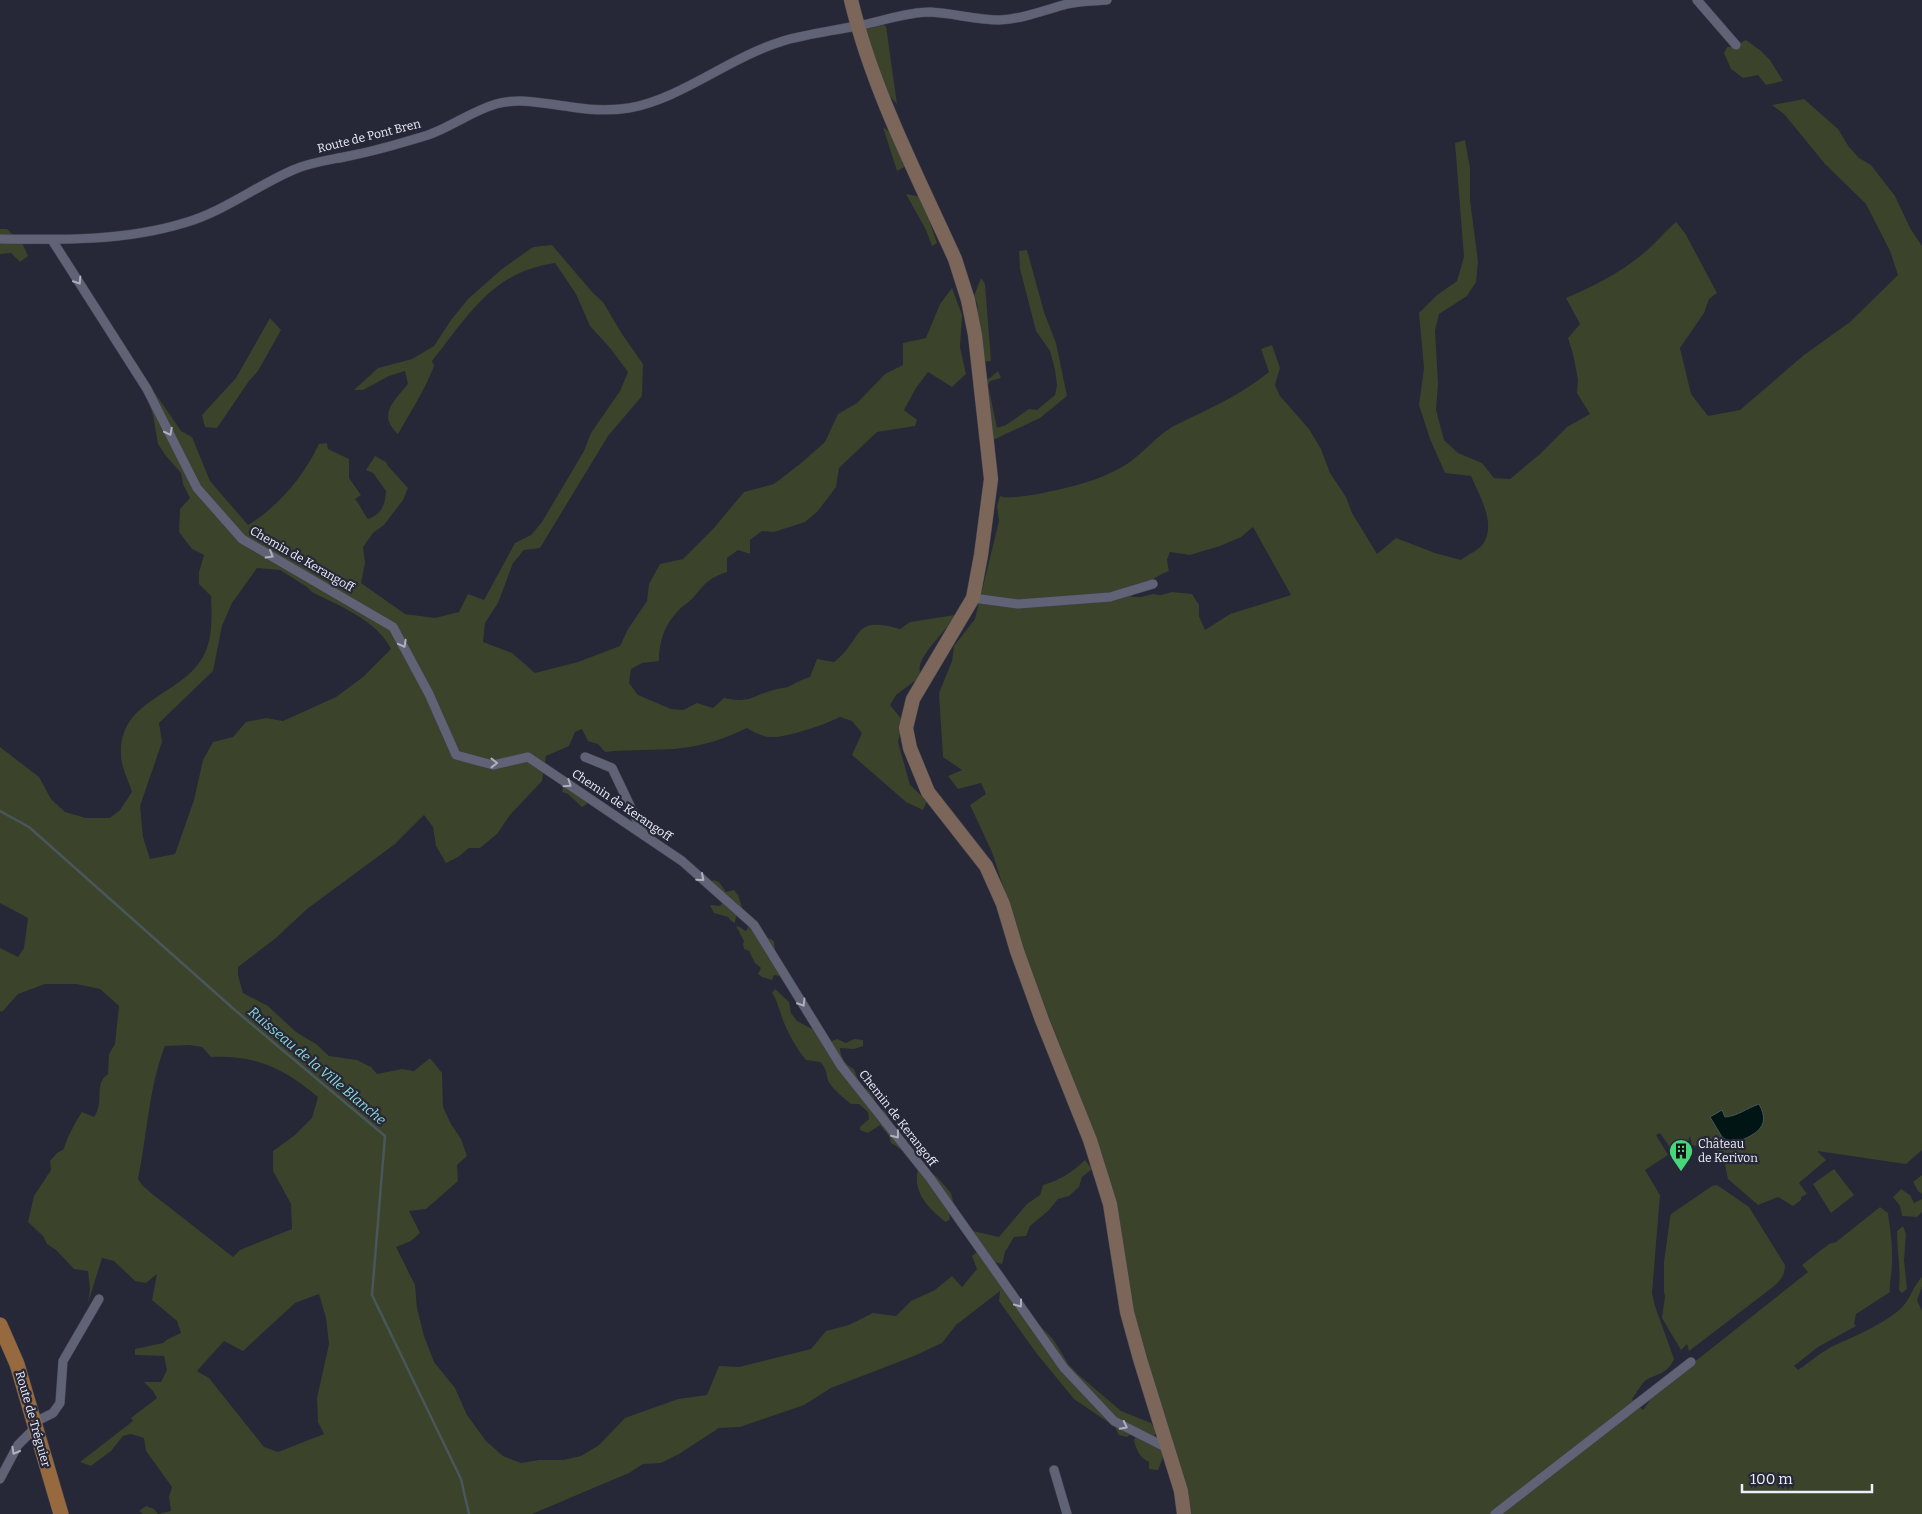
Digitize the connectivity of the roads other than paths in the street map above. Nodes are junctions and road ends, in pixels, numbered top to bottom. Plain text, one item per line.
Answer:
1 (851, 0) edge
2 (1107, 0) edge
3 (1697, 0) edge
4 (857, 26) junction
5 (1736, 45) dead end
6 (0, 239) edge
7 (52, 240) junction
8 (1153, 584) dead end
9 (973, 598) junction
10 (586, 757) dead end
11 (644, 835) junction
12 (99, 1299) dead end
13 (0, 1325) edge
14 (1690, 1362) dead end
15 (35, 1424) junction
16 (1169, 1449) junction
17 (1054, 1470) dead end
18 (0, 1479) edge
19 (60, 1514) edge
20 (1067, 1514) edge
21 (1184, 1514) edge
22 (1495, 1514) edge

1 - 4 street
2 - 4 street, Route de Pont Bren
3 - 5 street
4 - 7 street, Route de Pont Bren
4 - 9 street
6 - 7 street, Route de Pont Bren
7 -> 11 street, Chemin de Kerangoff
8 - 9 street
9 - 16 street
10 - 11 street
11 -> 16 street, Chemin de Kerangoff
12 - 15 street
13 - 15 main road, Route de Tréguier
14 - 22 street
15 -> 18 street
15 - 19 main road, Route de Tréguier
16 - 21 street
17 - 20 street

